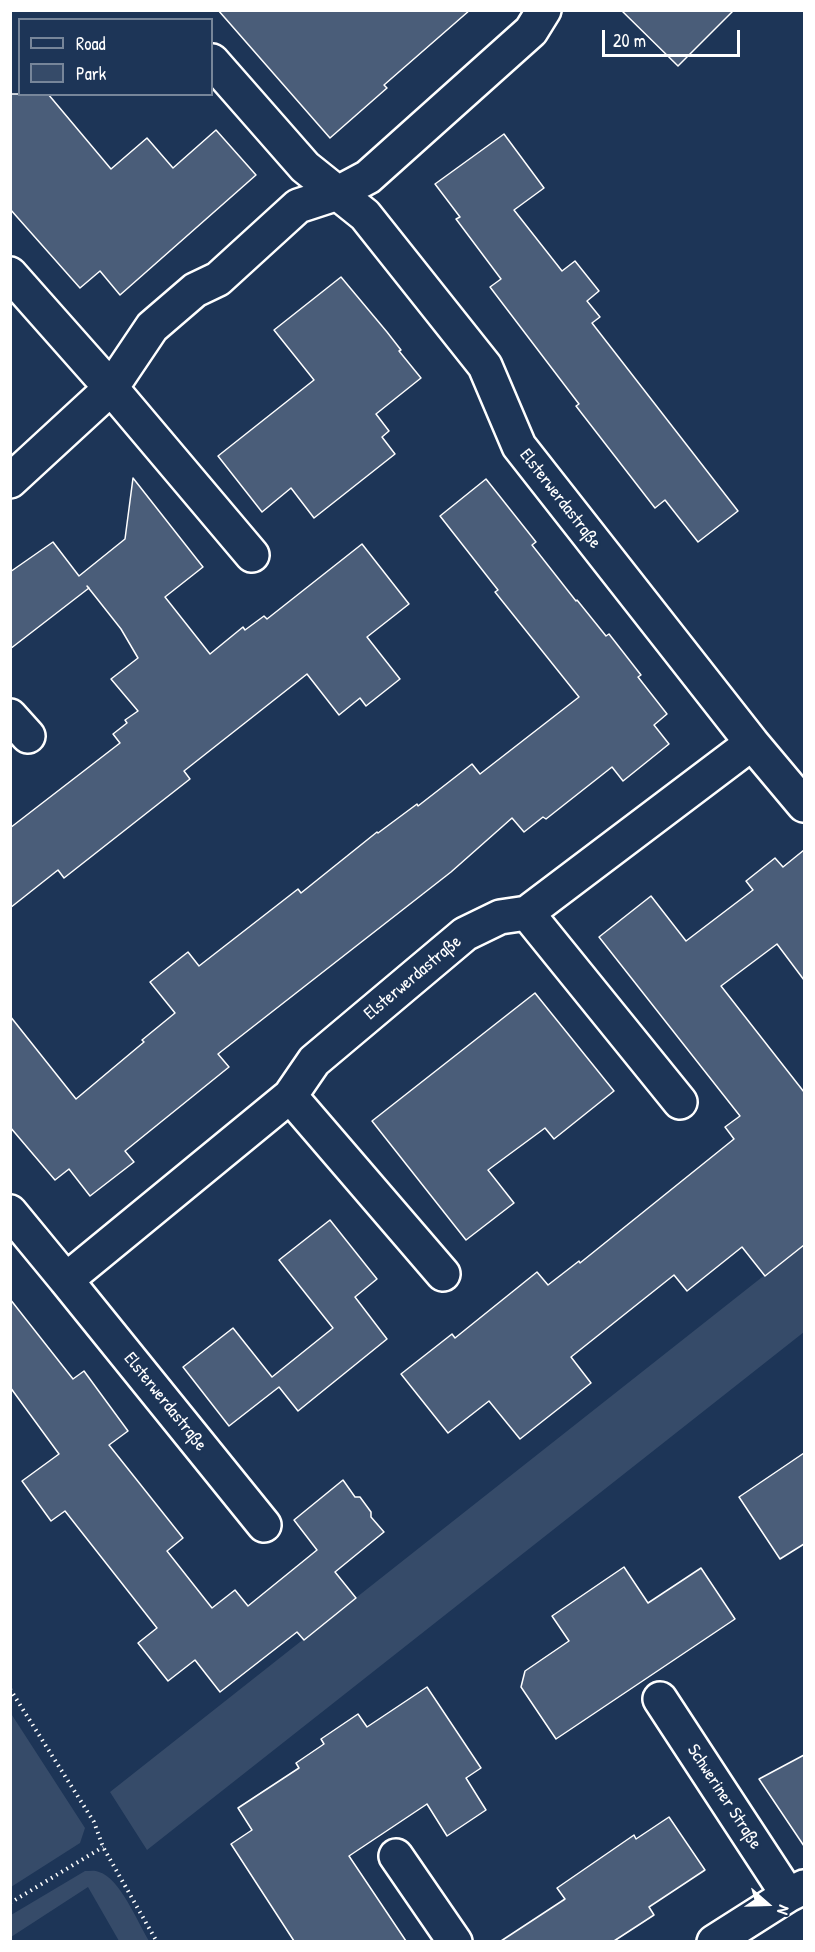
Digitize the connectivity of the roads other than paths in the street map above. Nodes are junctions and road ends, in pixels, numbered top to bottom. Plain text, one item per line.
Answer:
1 (544, 10) edge
2 (213, 62) edge
3 (338, 193) junction
4 (10, 274) edge
5 (111, 388) junction
6 (10, 481) edge
7 (252, 555) dead end
8 (752, 743) junction
9 (804, 805) edge
10 (527, 913) junction
11 (290, 1096) junction
12 (680, 1102) dead end
13 (10, 1212) edge
14 (443, 1274) dead end
15 (66, 1280) junction
16 (264, 1525) dead end
17 (660, 1699) dead end
18 (396, 1856) dead end
19 (796, 1891) edge
20 (455, 1941) edge
21 (714, 1941) edge

1 - 3 street
2 - 3 street, Elsterwerdastraße
3 - 5 street
3 - 8 street, Elsterwerdastraße
4 - 5 street
5 - 6 street
5 - 7 street
8 - 9 street, Elsterwerdastraße
8 - 10 street, Elsterwerdastraße
10 - 11 street, Elsterwerdastraße
10 - 12 street
11 - 14 street
11 - 15 street, Elsterwerdastraße
13 - 15 street, Elsterwerdastraße
15 - 16 street, Elsterwerdastraße
17 - 19 street, Schweriner Straße
18 - 20 street
19 - 21 street, Schweriner Straße

